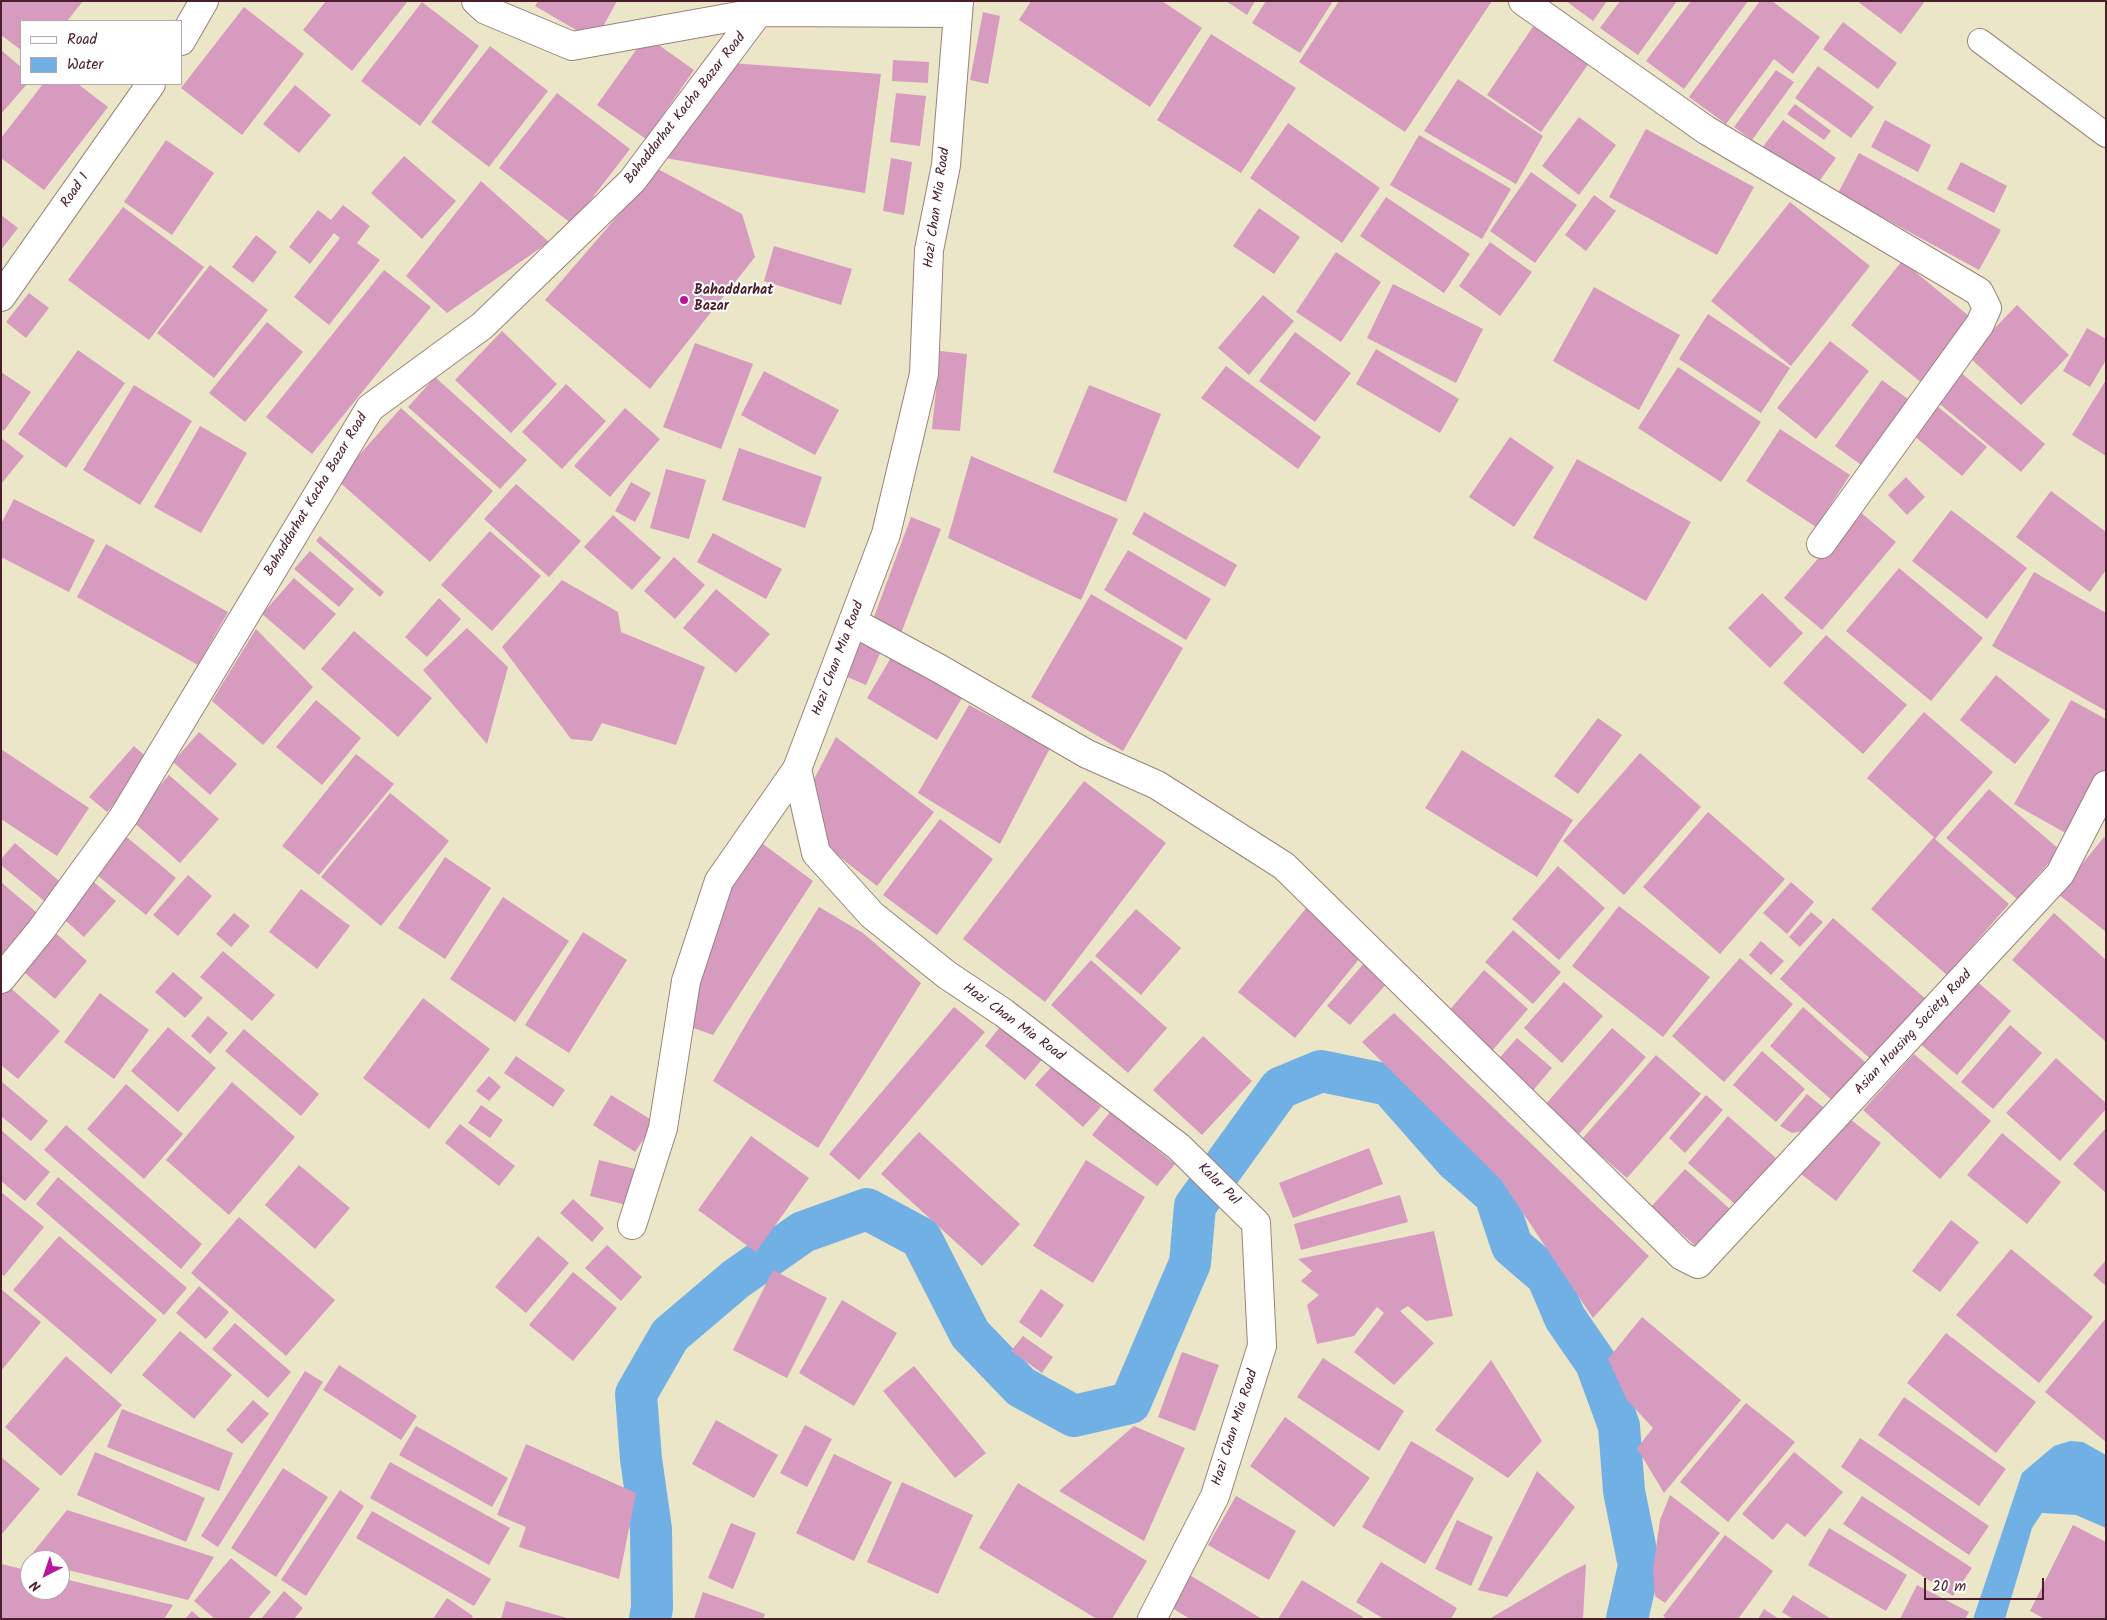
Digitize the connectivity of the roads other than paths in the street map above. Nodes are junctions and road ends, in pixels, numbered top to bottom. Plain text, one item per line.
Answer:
1 (204, 1) edge
2 (476, 1) edge
3 (1523, 1) edge
4 (764, 6) edge
5 (959, 7) edge
6 (182, 39) edge
7 (1980, 41) dead end
8 (150, 85) edge
9 (2106, 135) edge
10 (1, 298) edge
11 (1821, 544) dead end
12 (853, 622) junction
13 (797, 769) junction
14 (2106, 785) edge
15 (1, 978) edge
16 (1179, 1147) joint
17 (1256, 1223) joint
18 (632, 1225) dead end
19 (1152, 1619) edge

1 - 6 street
2 - 4 street
3 - 11 street
4 - 5 street
4 - 15 street, Bahaddarhat Kacha Bazar Road
5 - 12 street, Hazi Chan Mia Road
7 - 9 lane
8 - 10 street, Road 1
12 - 13 street, Hazi Chan Mia Road
12 - 14 street, Asian Housing Society Road
13 - 16 street, Hazi Chan Mia Road
13 - 18 street
16 - 17 street, Kalar Pul
17 - 19 street, Hazi Chan Mia Road

